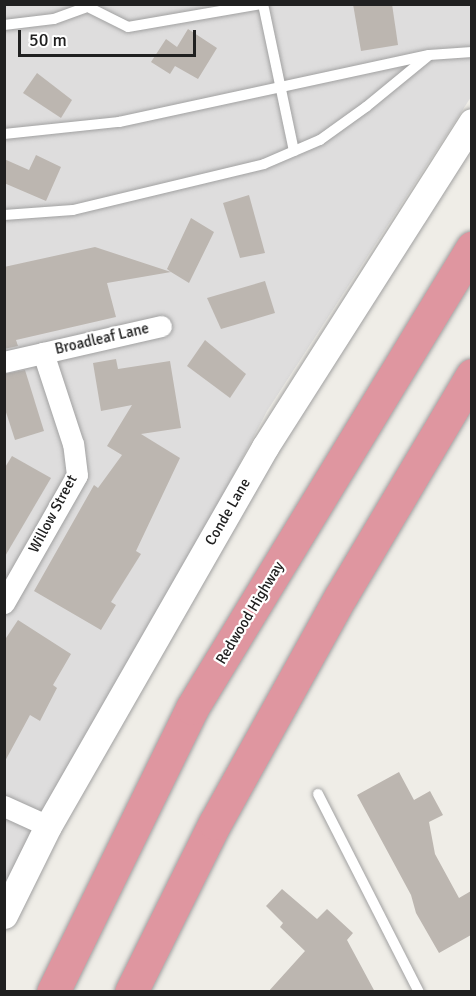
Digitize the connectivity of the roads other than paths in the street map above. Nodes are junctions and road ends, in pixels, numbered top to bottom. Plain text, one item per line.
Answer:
1 (262, 4) edge
2 (84, 6) edge
3 (4, 25) edge
4 (471, 52) edge
5 (429, 55) junction
6 (282, 88) junction
7 (471, 122) edge
8 (4, 134) edge
9 (294, 151) junction
10 (4, 215) edge
11 (471, 248) edge
12 (161, 326) dead end
13 (43, 353) junction
14 (4, 362) edge
15 (471, 375) edge
16 (4, 603) edge
17 (318, 794) dead end
18 (4, 806) edge
19 (48, 826) junction
20 (4, 915) edge
21 (53, 992) edge
22 (131, 992) edge
23 (419, 992) edge

1 - 2 lane
1 - 6 lane
2 - 3 lane
4 - 5 lane
5 - 6 lane
5 - 9 lane
6 - 8 lane
6 - 9 lane
7 - 19 street, Conde Lane
9 - 10 lane
11 - 21 highway, Redwood Highway
12 - 13 street, Broadleaf Lane
13 - 14 street, Broadleaf Lane
13 - 16 street, Willow Street
15 - 22 highway
17 - 23 lane
18 - 19 street
19 - 20 street, Conde Lane

